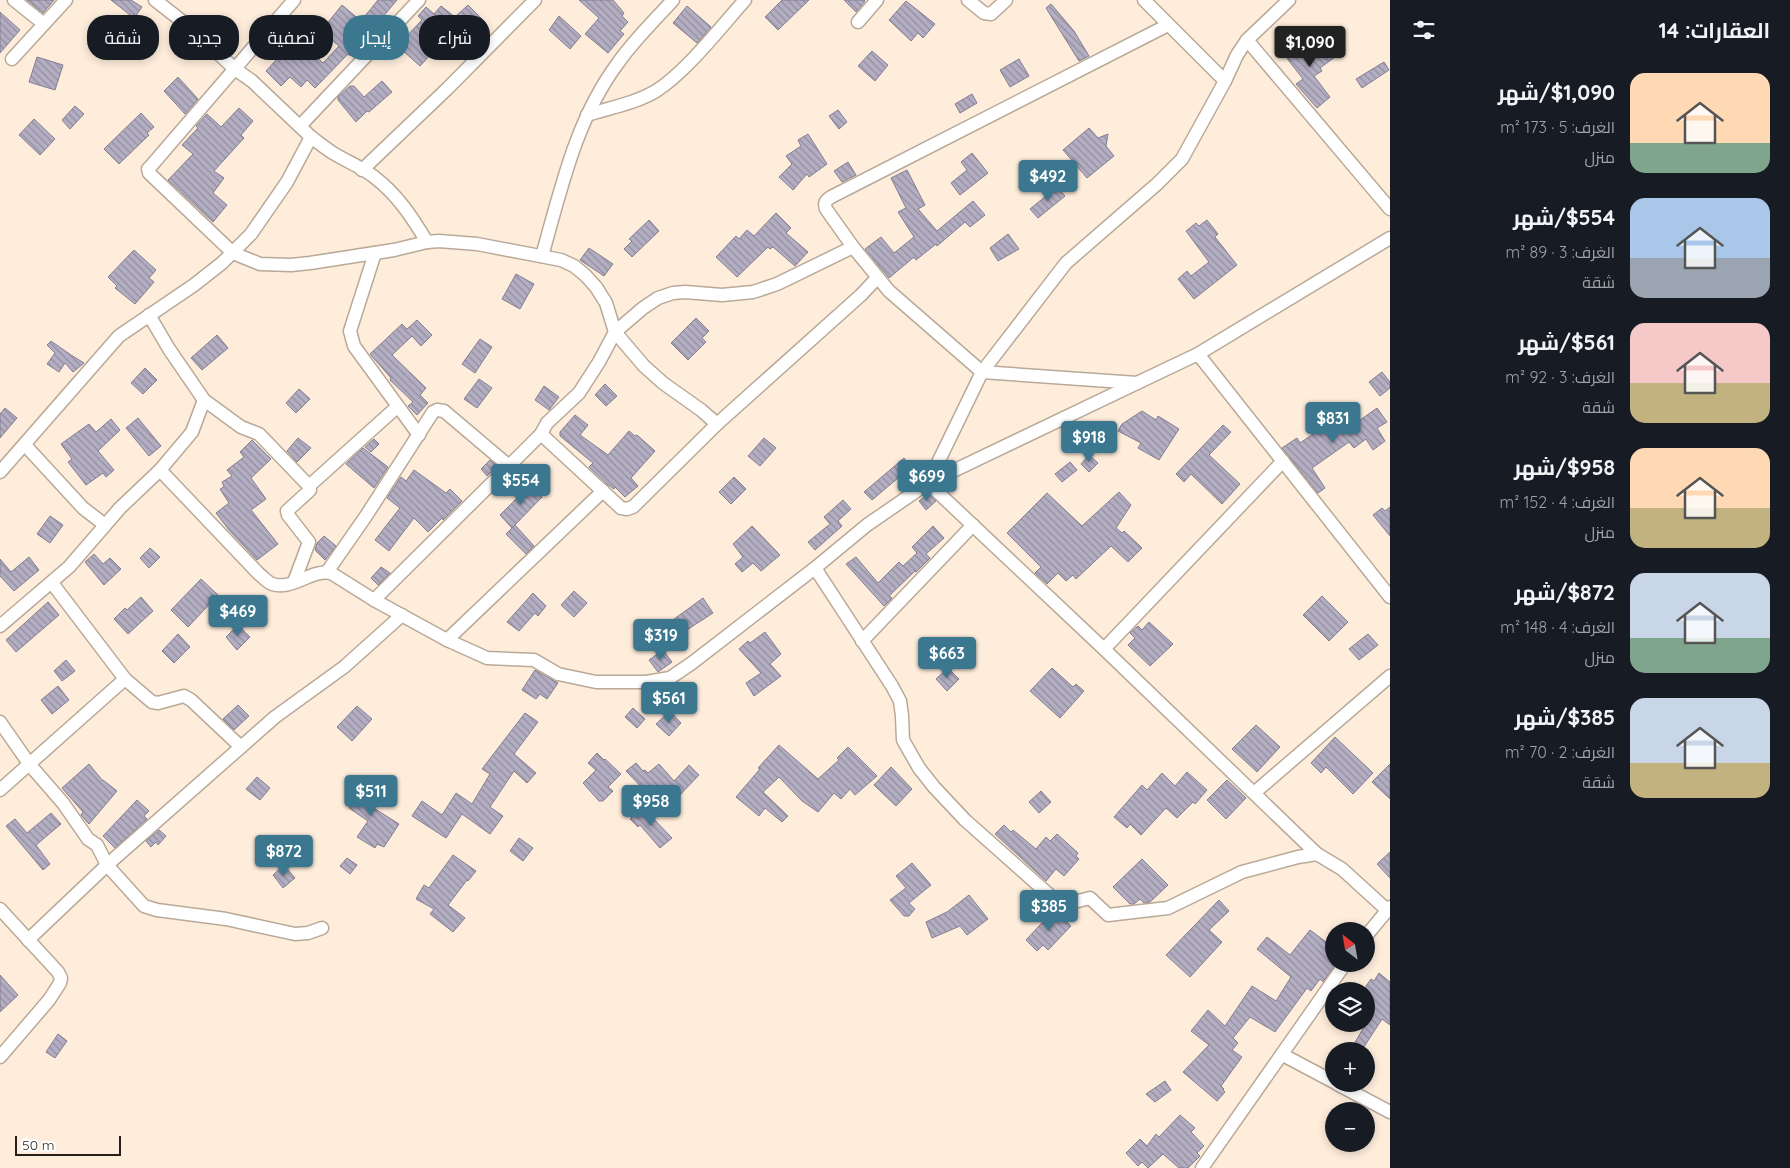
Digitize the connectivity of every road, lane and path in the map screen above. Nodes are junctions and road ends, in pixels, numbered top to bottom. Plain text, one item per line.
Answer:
1 (14, 0) edge
2 (66, 0) edge
3 (156, 0) edge
4 (294, 0) edge
5 (419, 0) edge
6 (535, 0) edge
7 (673, 0) edge
8 (745, 0) edge
9 (878, 0) edge
10 (968, 0) edge
11 (1006, 0) edge
12 (1144, 0) edge
13 (1289, 0) edge
14 (858, 22) dead end
15 (44, 24) junction
16 (1168, 25) junction
17 (1247, 40) junction
18 (12, 59) dead end
19 (235, 69) junction
20 (1225, 81) junction
21 (587, 115) junction
22 (300, 126) junction
23 (311, 137) junction
24 (362, 170) junction
25 (1390, 209) edge
26 (1390, 238) edge
27 (427, 242) junction
28 (853, 247) junction
29 (375, 252) junction
30 (233, 253) junction
31 (542, 256) junction
32 (878, 278) junction
33 (149, 315) junction
34 (615, 332) junction
35 (1198, 354) junction
36 (982, 372) junction
37 (1137, 383) junction
38 (204, 400) junction
39 (397, 407) junction
40 (717, 424) junction
41 (541, 434) junction
42 (419, 435) junction
43 (24, 445) junction
44 (1283, 461) junction
45 (509, 466) junction
46 (160, 470) junction
47 (0, 472) edge
48 (928, 483) junction
49 (309, 486) junction
50 (603, 491) junction
51 (105, 525) junction
52 (973, 525) junction
53 (815, 568) junction
54 (327, 572) junction
55 (294, 582) junction
56 (52, 583) junction
57 (1390, 597) edge
58 (374, 600) junction
59 (402, 615) junction
60 (0, 626) edge
61 (447, 640) junction
62 (862, 641) junction
63 (1104, 649) junction
64 (1390, 676) edge
65 (125, 678) junction
66 (0, 722) edge
67 (241, 747) junction
68 (30, 764) junction
69 (0, 790) edge
70 (1254, 793) junction
71 (1317, 854) junction
72 (107, 865) junction
73 (1388, 908) edge
74 (0, 909) edge
75 (1375, 925) edge
76 (322, 928) dead end
77 (28, 940) junction
78 (1339, 972) edge
79 (1283, 1055) junction
80 (0, 1056) edge
81 (1325, 1078) edge
82 (1352, 1092) edge
83 (1390, 1112) edge
84 (1202, 1168) edge

1 - 15 street
2 - 15 street
3 - 19 street
4 - 19 street
5 - 22 street
6 - 24 street
7 - 21 street
8 - 21 street
9 - 14 street
10 - 11 street
12 - 16 street
13 - 17 street
15 - 18 street
16 - 20 street
16 - 28 street
17 - 20 street
17 - 25 street
19 - 22 street
19 - 30 street
20 - 36 street
21 - 31 street
22 - 23 street
23 - 24 street
23 - 30 street
24 - 27 street
26 - 35 street
27 - 29 street
27 - 31 street
28 - 32 street
28 - 34 street
29 - 30 street
29 - 39 street
30 - 33 street
31 - 34 street
32 - 36 street
32 - 40 street
33 - 38 street
33 - 43 street
34 - 40 street
34 - 41 street
35 - 37 street
35 - 44 street
36 - 37 street
36 - 48 street
37 - 48 street
38 - 46 street
38 - 49 street
39 - 42 street
39 - 49 street
40 - 50 street
41 - 45 street
41 - 50 street
42 - 45 street
42 - 54 street
43 - 47 street
43 - 51 street
44 - 57 street
44 - 63 street
45 - 58 street
46 - 51 street
46 - 55 street
48 - 52 street
48 - 53 street
49 - 55 street
50 - 61 street
51 - 56 street
52 - 62 street
52 - 63 street
53 - 61 street
53 - 62 street
54 - 55 street
54 - 58 street
56 - 60 street
56 - 65 street
58 - 59 street
59 - 61 street
59 - 67 street
62 - 71 street
63 - 70 street
64 - 70 street
65 - 67 street
65 - 68 street
66 - 68 street
67 - 72 street
68 - 69 street
68 - 72 street
70 - 71 street
71 - 73 street
72 - 76 street
72 - 77 street
73 - 75 street
74 - 77 street
77 - 80 street
78 - 79 street
79 - 81 street
79 - 84 street
82 - 83 street

